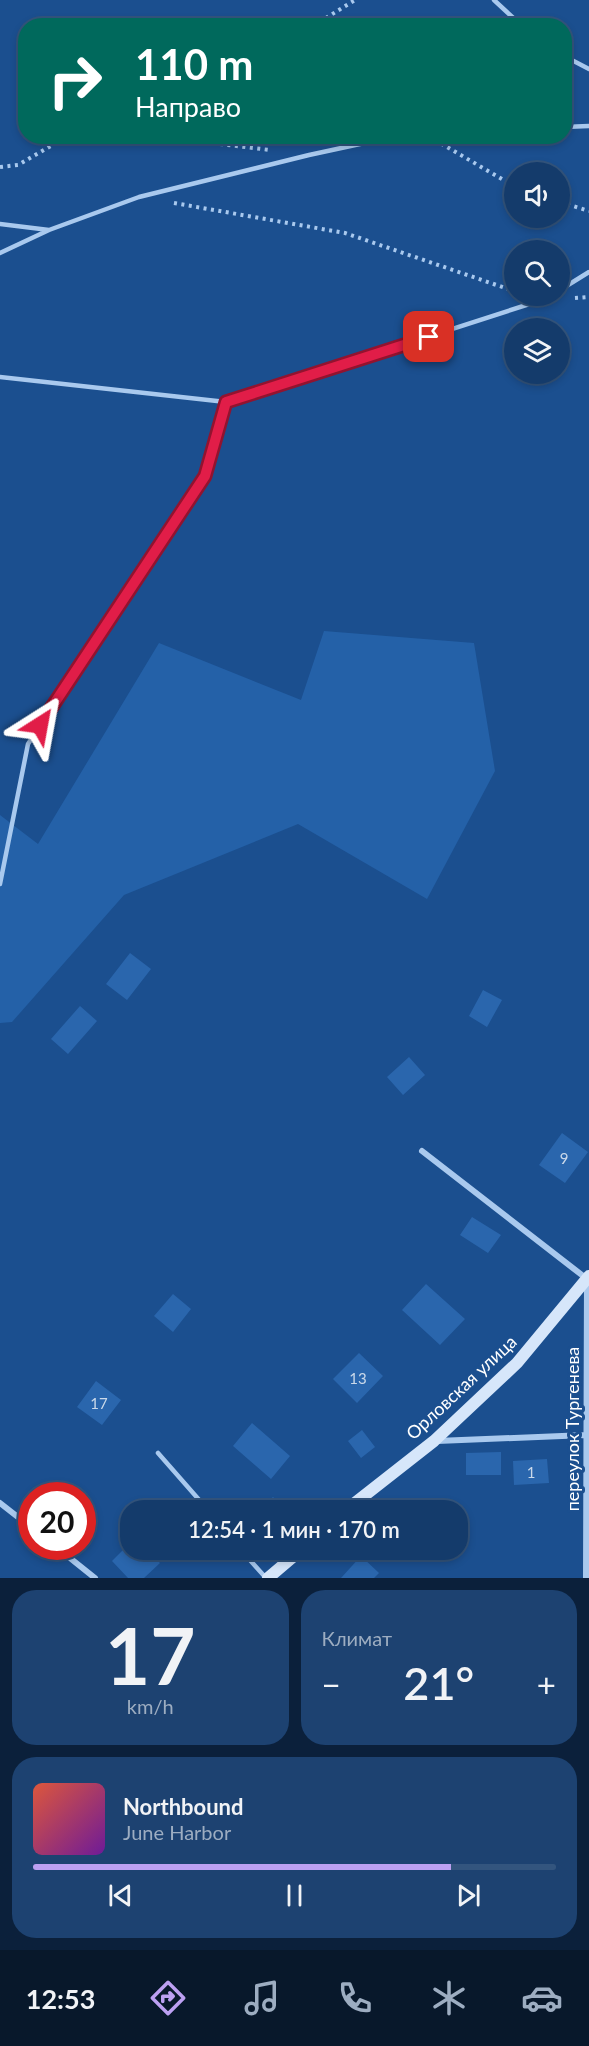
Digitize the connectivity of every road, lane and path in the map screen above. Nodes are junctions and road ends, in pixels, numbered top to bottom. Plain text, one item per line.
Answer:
1 (355, 0) edge
2 (494, 0) edge
3 (326, 18) edge
4 (513, 18) edge
5 (572, 60) edge
6 (589, 69) edge
7 (589, 126) edge
8 (572, 127) edge
9 (54, 144) edge
10 (219, 144) edge
11 (360, 144) edge
12 (442, 144) edge
13 (276, 151) dead end
14 (0, 167) edge
15 (504, 180) edge
16 (173, 203) dead end
17 (570, 205) edge
18 (589, 211) edge
19 (0, 224) edge
20 (49, 231) junction
21 (0, 253) edge
22 (589, 272) edge
23 (570, 284) edge
24 (504, 288) edge
25 (523, 306) edge
26 (0, 377) edge
27 (226, 402) junction
28 (0, 884) edge
29 (422, 1151) dead end
30 (588, 1278) edge
31 (586, 1435) junction
32 (434, 1441) junction
33 (158, 1453) dead end
34 (199, 1500) edge
35 (359, 1500) edge
36 (0, 1503) edge
37 (18, 1517) edge
38 (72, 1560) edge
39 (250, 1560) edge
40 (289, 1560) edge
41 (95, 1578) edge
42 (267, 1578) edge
43 (586, 1578) edge

1 - 3 path
2 - 4 lane
5 - 6 lane
7 - 8 lane
9 - 14 path
10 - 13 path
11 - 20 lane
12 - 15 path
16 - 24 path
17 - 18 path
19 - 20 lane
20 - 21 lane
22 - 23 lane
25 - 27 lane
26 - 27 lane
27 - 28 lane
29 - 30 street
30 - 31 street, переулок Тургенева
30 - 32 main road, Орловская улица
31 - 32 street
31 - 43 street, переулок Тургенева
32 - 35 main road, Орловская улица
33 - 34 lane
36 - 37 street
38 - 41 street
39 - 42 lane
40 - 42 main road

